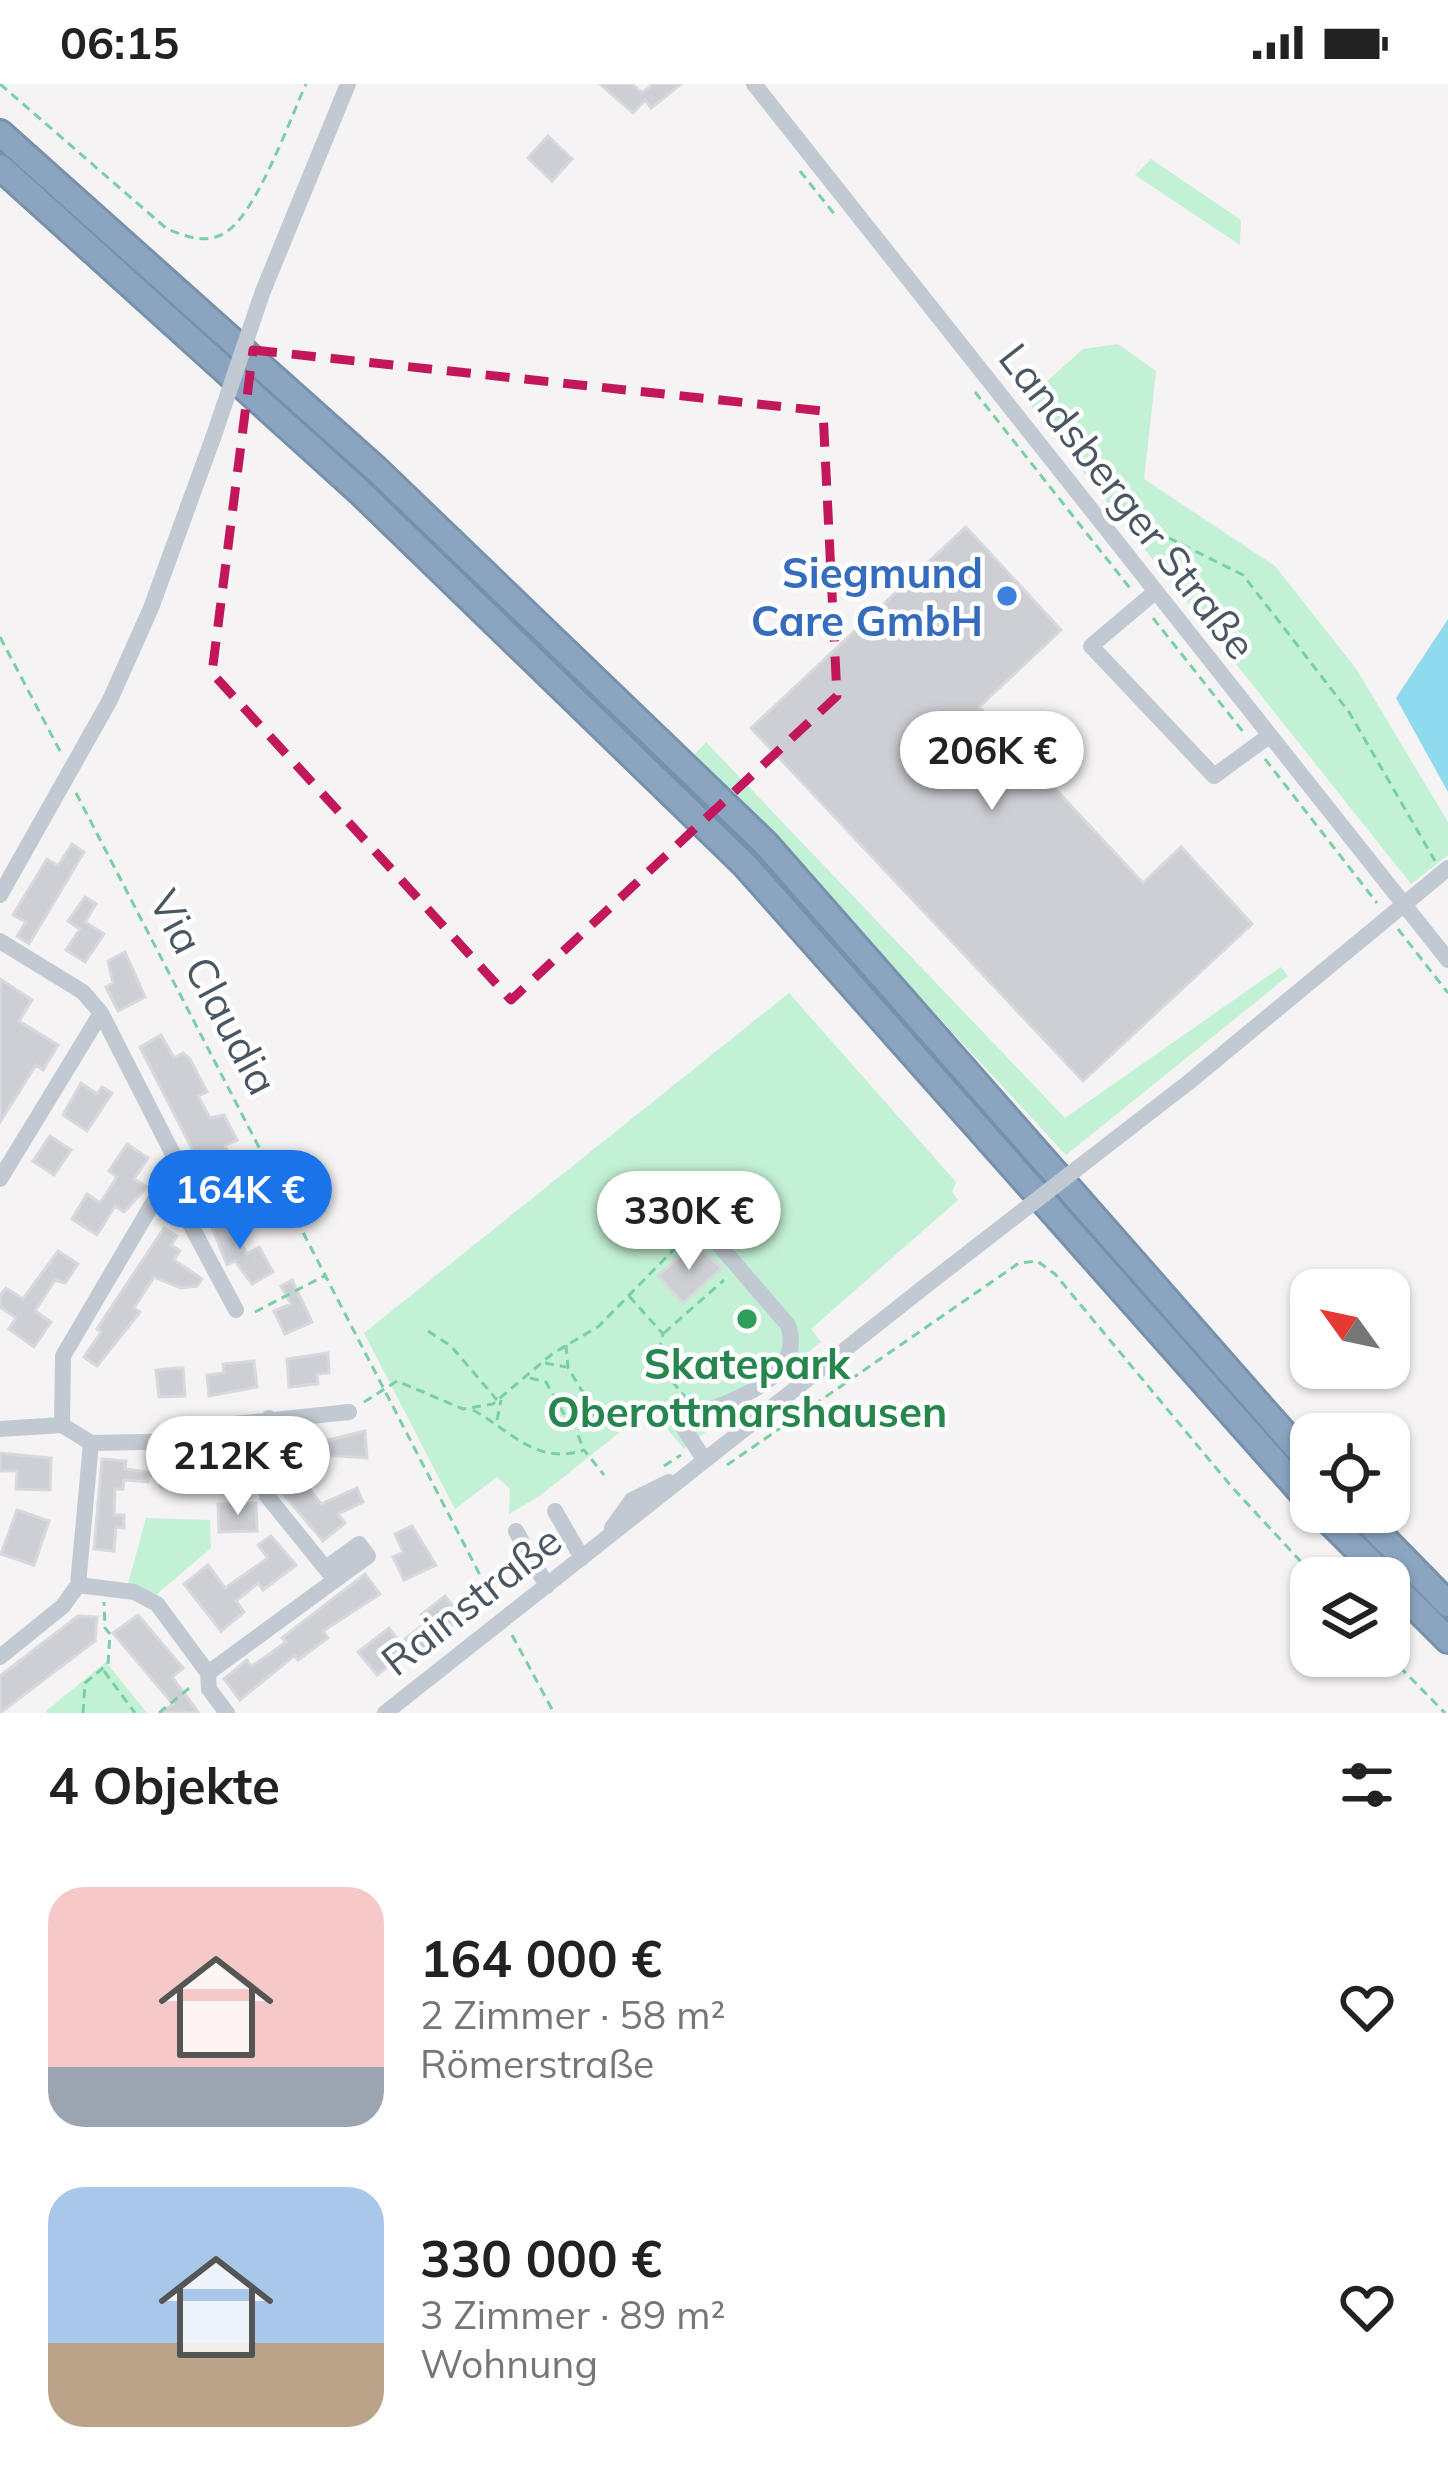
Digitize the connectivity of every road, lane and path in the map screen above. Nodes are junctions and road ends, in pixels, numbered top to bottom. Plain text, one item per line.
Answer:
1 (0, 84) edge
2 (306, 84) edge
3 (349, 84) edge
4 (754, 84) edge
5 (0, 133) edge
6 (797, 166) dead end
7 (0, 167) edge
8 (837, 217) dead end
9 (976, 392) dead end
10 (1085, 518) junction
11 (1148, 597) junction
12 (0, 637) edge
13 (73, 740) dead end
14 (1262, 741) junction
15 (70, 776) junction
16 (1445, 871) edge
17 (0, 895) edge
18 (1404, 903) junction
19 (1388, 916) junction
20 (0, 940) edge
21 (1448, 960) edge
22 (1448, 992) edge
23 (101, 1013) junction
24 (316, 1164) dead end
25 (0, 1179) edge
26 (281, 1186) junction
27 (165, 1190) junction
28 (685, 1222) joint
29 (739, 1267) junction
30 (328, 1274) junction
31 (628, 1295) junction
32 (236, 1310) joint
33 (428, 1330) dead end
34 (663, 1334) junction
35 (566, 1346) junction
36 (544, 1361) junction
37 (568, 1368) junction
38 (529, 1378) junction
39 (547, 1382) junction
40 (387, 1387) junction
41 (500, 1400) junction
42 (471, 1409) junction
43 (349, 1412) joint
44 (699, 1413) junction
45 (269, 1418) junction
46 (496, 1422) junction
47 (62, 1425) junction
48 (0, 1429) edge
49 (577, 1432) junction
50 (1290, 1440) edge
51 (92, 1443) junction
52 (584, 1450) junction
53 (704, 1459) junction
54 (729, 1463) dead end
55 (604, 1475) dead end
56 (1290, 1479) edge
57 (555, 1511) dead end
58 (517, 1531) dead end
59 (1341, 1533) edge
60 (1379, 1533) edge
61 (1297, 1557) edge
62 (1366, 1557) edge
63 (582, 1558) junction
64 (78, 1585) junction
65 (547, 1586) junction
66 (104, 1588) junction
67 (1410, 1601) edge
68 (1448, 1604) edge
69 (503, 1619) junction
70 (1448, 1640) edge
71 (0, 1657) edge
72 (102, 1669) junction
73 (208, 1673) junction
74 (1410, 1677) edge
75 (82, 1713) edge
76 (135, 1713) edge
77 (158, 1713) edge
78 (227, 1713) edge
79 (385, 1713) edge
80 (554, 1713) edge
81 (1445, 1713) edge

1 - 2 path
3 - 15 street, bridge
4 - 10 street, Landsberger Straße
5 - 50 highway
6 - 8 path
7 - 56 highway
9 - 10 path
10 - 11 street, Landsberger Straße
10 - 11 path
10 - 16 path
11 - 14 street, Landsberger Straße
11 - 14 path
11 - 14 street
12 - 13 path
14 - 18 street, Landsberger Straße
14 - 19 path
15 - 17 street
15 - 26 path, Via Claudia
16 - 18 street, Rainstraße
18 - 19 street, Rainstraße
18 - 21 street, Landsberger Straße
19 - 22 path
19 - 53 street, Rainstraße, bridge
20 - 23 street
23 - 25 street
23 - 27 street
24 - 26 path
26 - 30 path, Via Claudia
27 - 32 street
27 - 47 street
28 - 29 street
28 - 31 path
29 - 34 path
29 - 44 street
30 - 32 path
30 - 40 path, Via Claudia
31 - 34 path
31 - 35 path
33 - 41 path
34 - 44 path
35 - 36 path
35 - 37 path
36 - 37 path
36 - 38 path
36 - 39 path
37 - 49 path
38 - 39 path
38 - 41 path
39 - 49 path
40 - 42 path
40 - 43 path
40 - 69 path, Via Claudia
41 - 42 path
41 - 46 path
42 - 46 path
43 - 45 street
44 - 53 street
45 - 51 street
45 - 73 street
46 - 52 path
47 - 48 street
47 - 51 street
49 - 52 path
51 - 64 street
52 - 55 path
53 - 63 street, Rainstraße
54 - 61 path
57 - 63 street
58 - 65 street
59 - 62 highway
60 - 68 highway
63 - 65 street, Rainstraße
64 - 66 street
64 - 71 street
65 - 69 street, Rainstraße
66 - 72 path
66 - 73 street
67 - 70 highway
69 - 79 street, Rainstraße
69 - 80 path, Via Claudia
72 - 75 path
72 - 76 path
73 - 77 path
73 - 78 street
74 - 81 path

